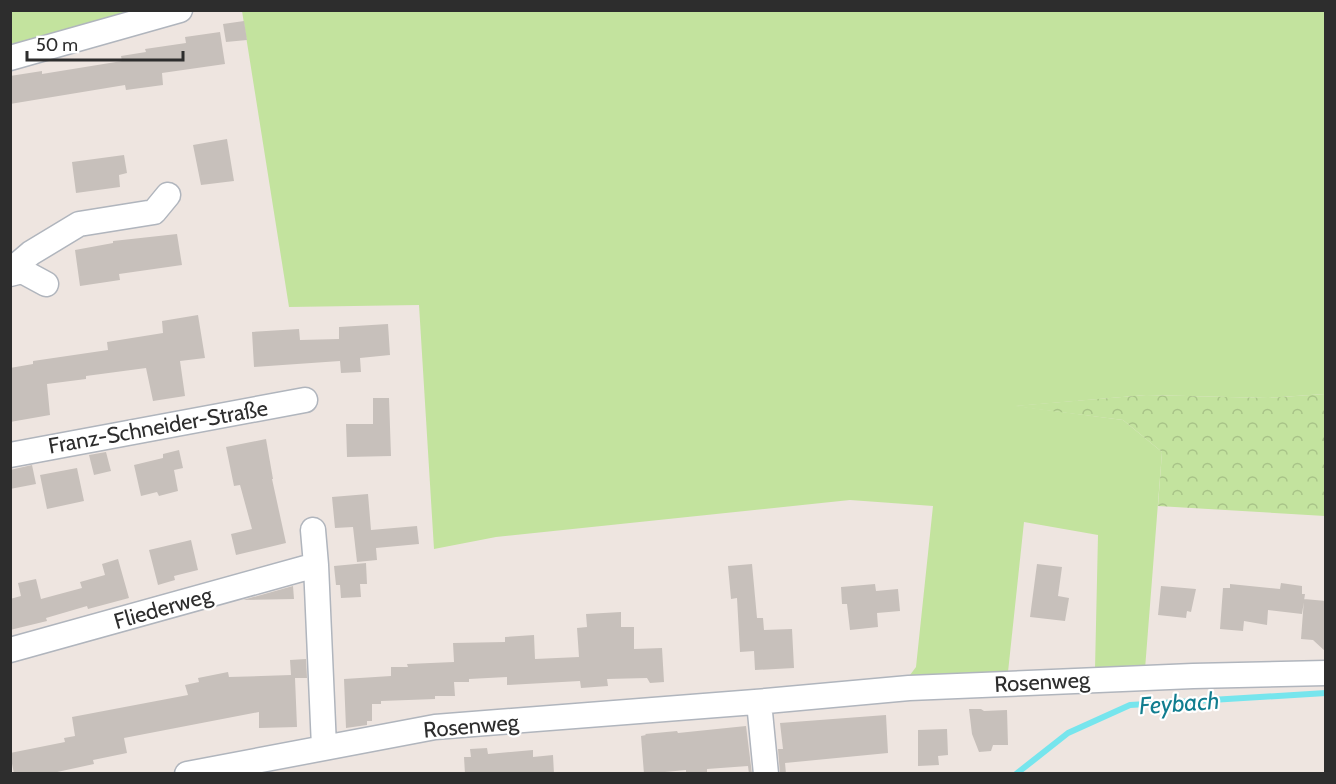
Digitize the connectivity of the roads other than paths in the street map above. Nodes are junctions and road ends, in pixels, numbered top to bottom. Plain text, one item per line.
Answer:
1 (180, 10) edge
2 (10, 58) edge
3 (168, 195) dead end
4 (10, 272) edge
5 (46, 284) dead end
6 (305, 400) dead end
7 (10, 455) edge
8 (313, 530) dead end
9 (316, 565) junction
10 (10, 650) edge
11 (1326, 673) edge
12 (759, 702) junction
13 (324, 747) junction
14 (187, 774) edge
15 (766, 774) edge

1 - 2 street
3 - 4 street
4 - 5 street
6 - 7 street, Franz-Schneider-Straße
8 - 9 street
9 - 10 street, Fliederweg
9 - 13 street
11 - 12 street, Rosenweg
12 - 13 street, Rosenweg
12 - 15 street
13 - 14 street, Rosenweg

